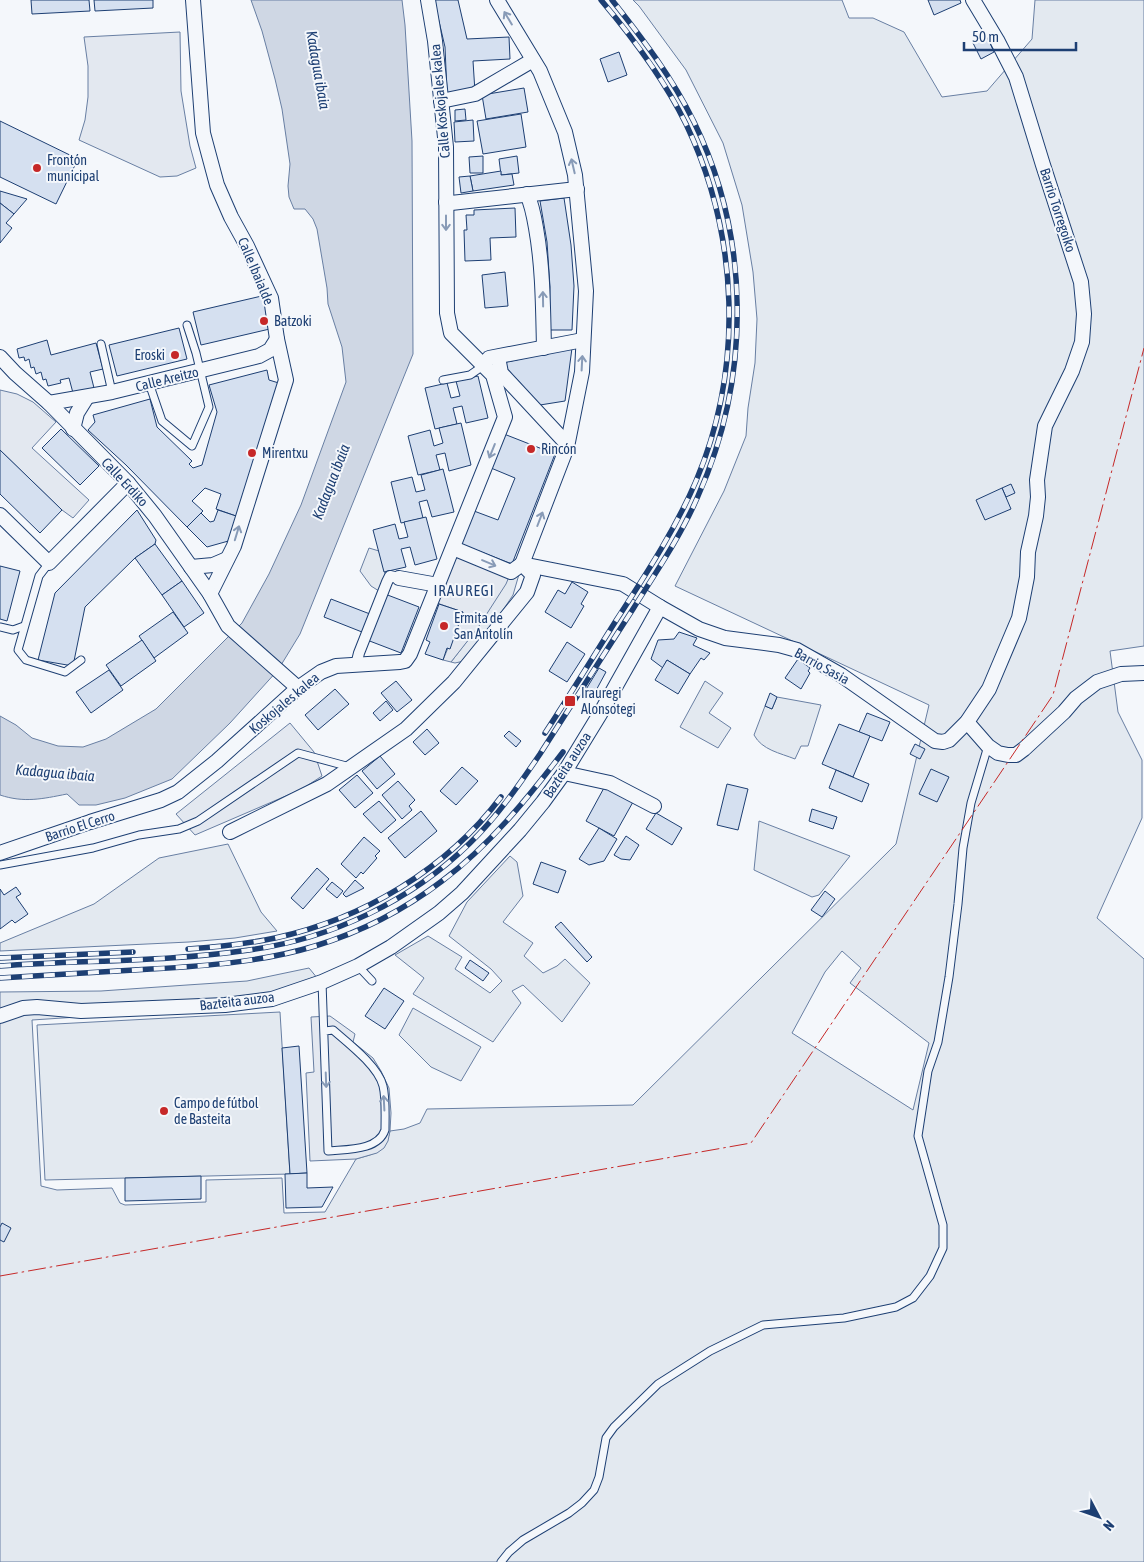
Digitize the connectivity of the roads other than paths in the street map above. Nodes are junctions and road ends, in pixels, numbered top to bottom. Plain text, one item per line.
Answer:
1 (193, 0) edge
2 (428, 0) edge
3 (497, 0) edge
4 (973, 0) edge
5 (533, 60) junction
6 (441, 101) junction
7 (577, 189) junction
8 (527, 194) junction
9 (446, 202) junction
10 (187, 325) dead end
11 (277, 338) junction
12 (583, 340) junction
13 (101, 344) dead end
14 (544, 348) junction
15 (259, 356) junction
16 (0, 357) edge
17 (498, 357) junction
18 (480, 362) junction
19 (284, 370) junction
20 (200, 371) junction
21 (15, 373) junction
22 (0, 378) edge
23 (443, 380) dead end
24 (149, 383) junction
25 (112, 392) junction
26 (87, 398) junction
27 (526, 400) junction
28 (49, 403) junction
29 (505, 417) junction
30 (1045, 426) joint
31 (74, 429) junction
32 (567, 444) junction
33 (128, 483) junction
34 (0, 515) edge
35 (453, 548) junction
36 (227, 559) junction
37 (50, 563) junction
38 (522, 564) junction
39 (191, 567) junction
40 (390, 580) joint
41 (438, 585) junction
42 (210, 594) junction
43 (660, 607) junction
44 (0, 626) edge
45 (24, 626) junction
46 (81, 660) dead end
47 (356, 665) junction
48 (1144, 673) edge
49 (298, 688) junction
50 (967, 722) junction
51 (988, 746) junction
52 (350, 767) junction
53 (564, 773) junction
54 (161, 800) joint
55 (654, 806) dead end
56 (230, 832) dead end
57 (0, 853) edge
58 (0, 865) edge
59 (358, 966) junction
60 (372, 981) dead end
61 (322, 982) junction
62 (0, 1016) edge
63 (324, 1031) junction
64 (501, 1562) edge

1 - 11 street, Calle Ibaialde
2 - 6 street, Calle Koskojales kalea
5 -> 3 street
4 - 30 street, Barrio Torregoiko
5 - 6 street
7 -> 5 street
6 - 9 street, Calle Koskojales kalea
7 - 8 street
7 - 12 street
8 - 9 street
14 -> 8 street
9 -> 18 street, Calle Koskojales kalea
10 - 20 lane
11 - 15 street, Calle Areitzo
11 - 19 street, Calle Ibaialde
12 - 14 street
32 -> 12 street
13 - 25 lane
14 - 17 street
15 - 19 street
15 - 20 street, Calle Areitzo
16 - 21 street, Calle Erdiko
17 - 18 street
17 - 27 street
18 - 23 lane
18 - 29 street, Calle Koskojales kalea
36 -> 19 street, Calle Ibaialde
20 - 24 street, Calle Areitzo
20 - 24 lane
21 - 22 street
21 - 28 street, Calle Erdiko
24 - 25 street, Calle Areitzo
25 - 26 street, Calle Areitzo
26 - 28 street, Calle Areitzo
26 - 31 street
27 - 29 street
27 - 32 street
28 - 31 street, Calle Erdiko
29 -> 35 street
30 - 50 street, Barrio Sasia
31 - 33 street, Calle Erdiko
38 -> 32 street
33 - 37 street
33 - 39 street, Calle Erdiko
34 - 37 street
35 -> 38 street
35 - 41 street, Koskojales kalea
36 - 39 street
36 - 42 street, Calle Ibaialde
37 - 45 lane
38 - 43 street
38 - 52 street
39 - 42 street, Calle Erdiko
40 - 41 street
40 - 47 street
41 - 47 street, Koskojales kalea
42 - 49 street, Calle Erdiko
43 - 50 street, Barrio Sasia
43 - 53 street, Bazteita auzoa
44 - 45 lane
45 - 46 lane
47 - 49 street, Koskojales kalea
48 - 51 street
49 - 54 street, Koskojales kalea
50 - 51 street
51 - 64 lane
52 - 56 street
52 - 58 lane
53 - 55 street
53 - 59 street, Bazteita auzoa
54 - 57 street, Barrio El Cerro
59 - 60 lane
59 - 61 street, Bazteita auzoa
61 - 62 street, Bazteita auzoa
61 - 63 lane
63 -> 63 lane

